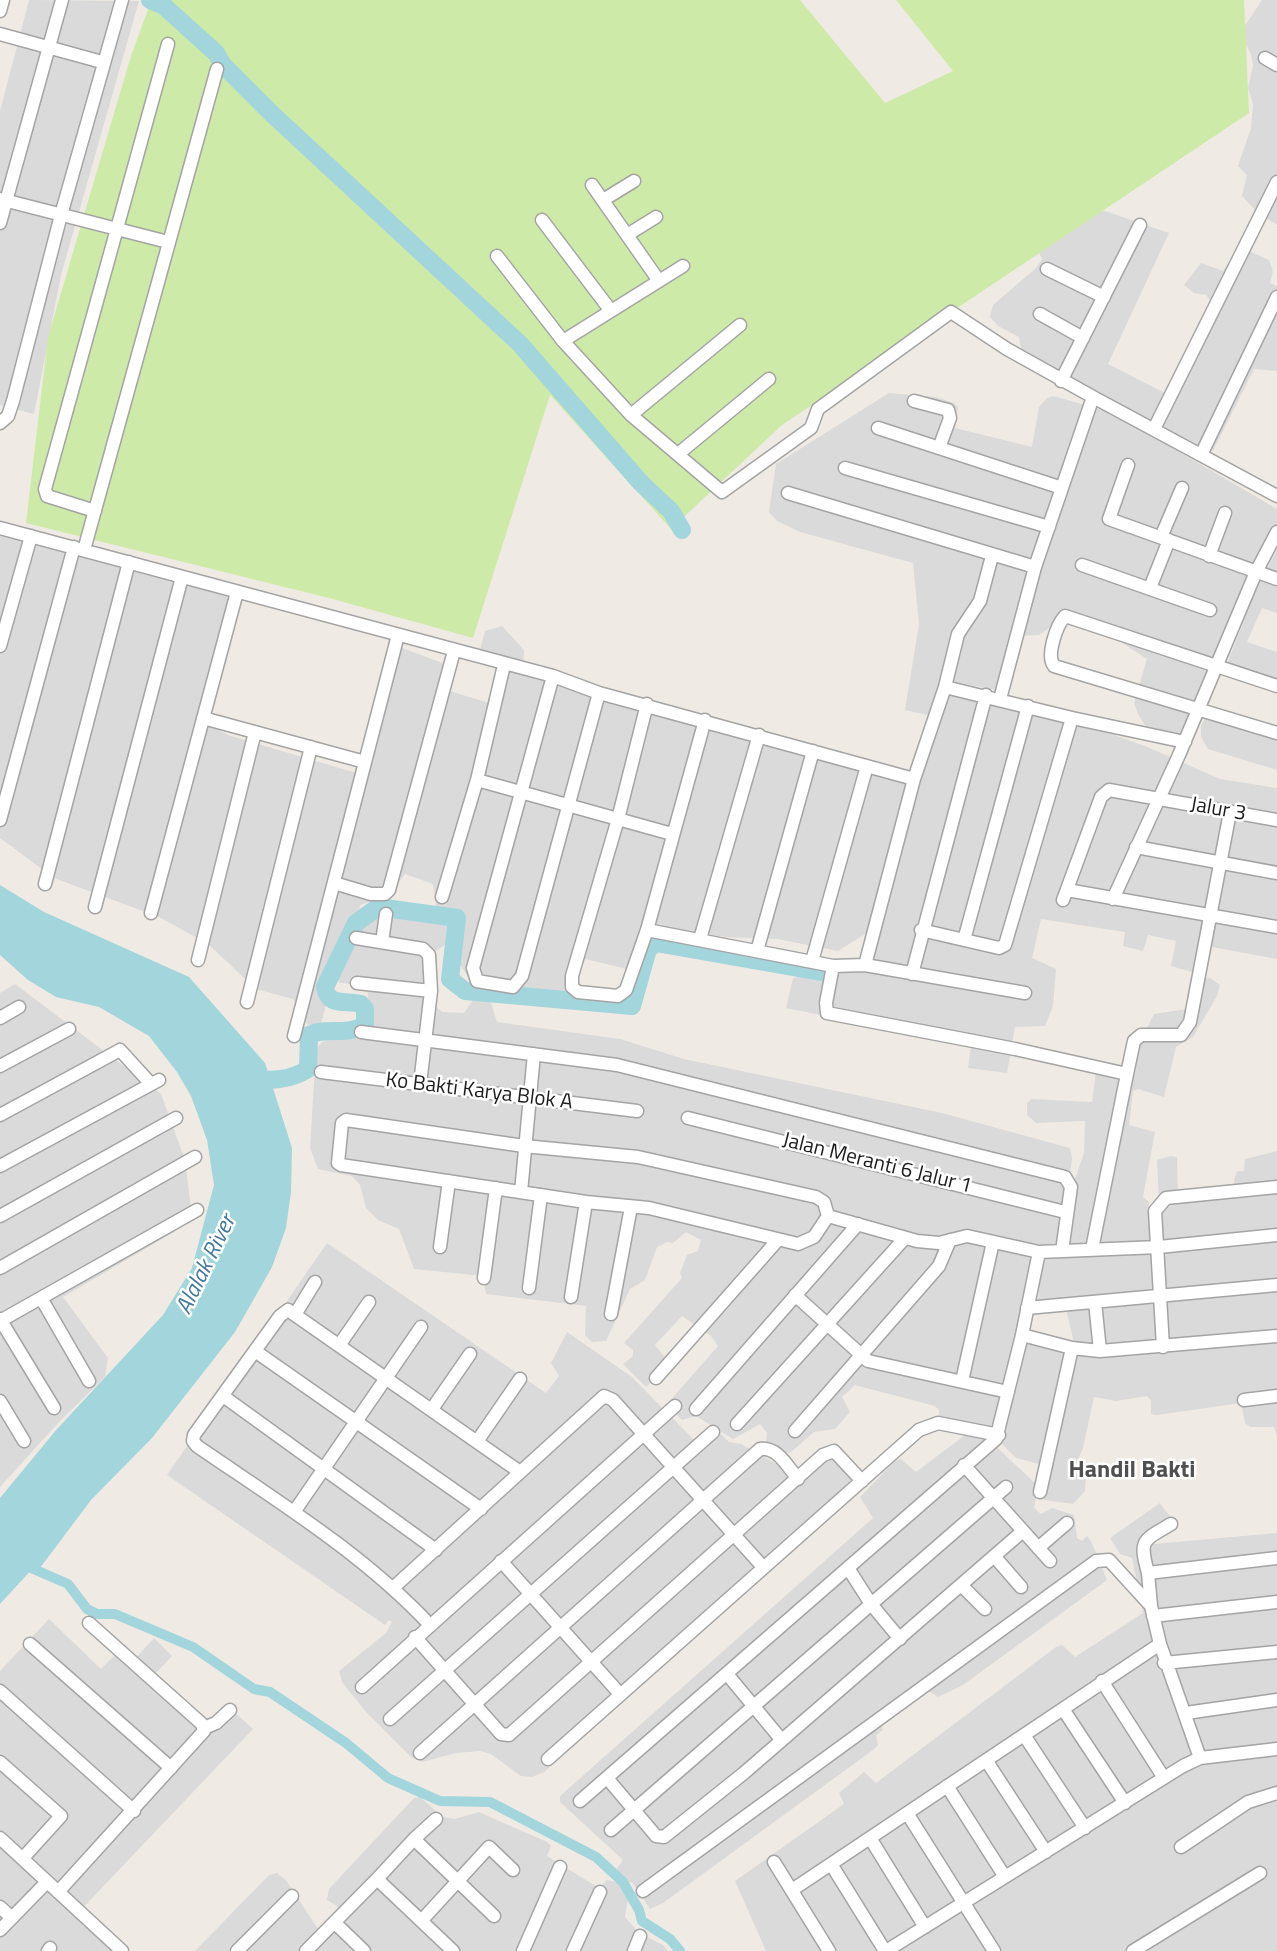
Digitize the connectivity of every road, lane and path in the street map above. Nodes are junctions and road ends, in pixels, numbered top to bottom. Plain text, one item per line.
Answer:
1 (3, 0) edge
2 (62, 0) edge
3 (122, 0) edge
4 (0, 11) edge
5 (0, 34) edge
6 (168, 44) dead end
7 (49, 48) junction
8 (1265, 58) dead end
9 (102, 62) junction
10 (1277, 65) edge
11 (217, 69) dead end
12 (634, 181) dead end
13 (1277, 182) edge
14 (592, 185) dead end
15 (3, 200) edge
16 (603, 200) junction
17 (61, 215) junction
18 (656, 217) dead end
19 (542, 220) dead end
20 (0, 223) edge
21 (1140, 225) dead end
22 (115, 230) junction
23 (627, 235) junction
24 (168, 242) junction
25 (497, 256) dead end
26 (682, 266) dead end
27 (1047, 269) dead end
28 (659, 281) junction
29 (1277, 297) edge
30 (1104, 298) junction
31 (611, 311) junction
32 (1040, 314) dead end
33 (740, 325) dead end
34 (1083, 338) junction
35 (563, 341) junction
36 (769, 379) dead end
37 (1061, 381) junction
38 (1093, 397) junction
39 (914, 401) dead end
40 (631, 415) junction
41 (0, 423) edge
42 (878, 428) dead end
43 (1154, 429) junction
44 (939, 447) junction
45 (678, 454) junction
46 (1201, 454) junction
47 (1128, 465) dead end
48 (845, 468) dead end
49 (1062, 488) junction
50 (1182, 488) dead end
51 (788, 493) dead end
52 (1277, 496) edge
53 (95, 511) junction
54 (1225, 513) dead end
55 (1049, 527) junction
56 (0, 528) edge
57 (1277, 532) edge
58 (31, 536) junction
59 (1165, 539) junction
60 (79, 549) junction
61 (992, 556) junction
62 (1209, 556) junction
63 (129, 562) junction
64 (1082, 565) dead end
65 (1035, 566) junction
66 (1256, 572) junction
67 (183, 577) junction
68 (1277, 579) edge
69 (1150, 588) junction
70 (237, 592) junction
71 (1210, 610) dead end
72 (398, 635) junction
73 (0, 646) edge
74 (454, 651) junction
75 (504, 665) junction
76 (1218, 666) junction
77 (553, 676) junction
78 (1277, 686) edge
79 (945, 687) junction
80 (599, 693) junction
81 (986, 695) junction
82 (1000, 699) junction
83 (647, 704) junction
84 (1028, 706) junction
85 (1200, 708) junction
86 (203, 718) junction
87 (1072, 718) junction
88 (705, 720) junction
89 (255, 732) junction
90 (1277, 733) edge
91 (758, 736) junction
92 (1185, 742) junction
93 (311, 747) junction
94 (813, 751) junction
95 (365, 762) junction
96 (867, 766) junction
97 (914, 779) junction
98 (477, 780) junction
99 (521, 794) junction
100 (1159, 800) junction
101 (569, 806) junction
102 (1230, 812) junction
103 (618, 819) junction
104 (0, 820) edge
105 (1277, 820) edge
106 (672, 834) junction
107 (1136, 847) junction
108 (1219, 861) junction
109 (1277, 873) edge
110 (334, 883) junction
111 (45, 884) dead end
112 (442, 897) dead end
113 (1113, 899) junction
114 (95, 907) dead end
115 (151, 913) dead end
116 (386, 914) dead end
117 (1211, 916) junction
118 (1277, 927) edge
119 (648, 930) junction
120 (921, 930) junction
121 (356, 938) dead end
122 (700, 939) junction
123 (964, 940) junction
124 (382, 942) junction
125 (757, 951) junction
126 (198, 960) dead end
127 (812, 961) junction
128 (865, 965) junction
129 (833, 966) junction
130 (912, 974) junction
131 (357, 983) dead end
132 (431, 991) junction
133 (1025, 993) dead end
134 (247, 1002) dead end
135 (19, 1007) dead end
136 (0, 1018) edge
137 (69, 1029) dead end
138 (361, 1032) dead end
139 (293, 1037) dead end
140 (428, 1039) junction
141 (534, 1054) junction
142 (0, 1066) edge
143 (321, 1072) dead end
144 (1127, 1074) junction
145 (420, 1084) junction
146 (528, 1098) junction
147 (638, 1111) dead end
148 (0, 1115) edge
149 (176, 1118) dead end
150 (688, 1118) dead end
151 (524, 1146) junction
152 (195, 1157) dead end
153 (0, 1167) edge
154 (449, 1181) junction
155 (1277, 1187) edge
156 (496, 1188) junction
157 (521, 1192) junction
158 (541, 1195) junction
159 (586, 1202) junction
160 (631, 1207) junction
161 (197, 1210) dead end
162 (1065, 1212) junction
163 (0, 1216) edge
164 (828, 1216) junction
165 (858, 1224) junction
166 (1277, 1235) edge
167 (905, 1238) junction
168 (950, 1240) junction
169 (777, 1241) junction
170 (993, 1242) junction
171 (440, 1247) dead end
172 (1159, 1247) junction
173 (1092, 1249) junction
174 (1062, 1251) junction
175 (1039, 1252) junction
176 (0, 1268) edge
177 (484, 1278) dead end
178 (315, 1282) dead end
179 (1277, 1285) edge
180 (529, 1287) dead end
181 (795, 1295) junction
182 (1162, 1295) junction
183 (571, 1297) dead end
184 (41, 1298) junction
185 (1095, 1302) junction
186 (369, 1303) dead end
187 (1027, 1308) junction
188 (296, 1313) junction
189 (611, 1314) dead end
190 (0, 1320) edge
191 (828, 1326) junction
192 (421, 1327) dead end
193 (1022, 1335) junction
194 (1277, 1336) edge
195 (340, 1344) junction
196 (1163, 1347) junction
197 (1072, 1348) junction
198 (255, 1351) junction
199 (1100, 1351) junction
200 (470, 1354) dead end
201 (861, 1357) junction
202 (387, 1378) junction
203 (520, 1378) dead end
204 (656, 1378) dead end
205 (89, 1381) dead end
206 (962, 1381) junction
207 (1008, 1392) junction
208 (223, 1396) junction
209 (1277, 1396) edge
210 (1244, 1400) dead end
211 (0, 1401) edge
212 (675, 1406) dead end
213 (54, 1408) dead end
214 (432, 1409) junction
215 (696, 1409) dead end
216 (356, 1424) junction
217 (737, 1424) dead end
218 (795, 1431) dead end
219 (713, 1432) dead end
220 (643, 1435) junction
221 (999, 1435) junction
222 (478, 1440) junction
223 (24, 1441) dead end
224 (964, 1465) junction
225 (673, 1468) junction
226 (325, 1469) junction
227 (520, 1472) junction
228 (798, 1479) junction
229 (862, 1481) junction
230 (1006, 1487) dead end
231 (1040, 1492) dead end
232 (993, 1498) junction
233 (702, 1500) junction
234 (481, 1509) junction
235 (294, 1512) junction
236 (1067, 1523) dead end
237 (1171, 1524) dead end
238 (1023, 1531) junction
239 (734, 1534) junction
240 (1038, 1548) junction
241 (436, 1550) junction
242 (994, 1556) junction
243 (1277, 1558) edge
244 (501, 1561) junction
245 (1051, 1561) dead end
246 (763, 1567) junction
247 (848, 1568) junction
248 (1148, 1573) junction
249 (961, 1585) junction
250 (394, 1587) junction
251 (1021, 1587) dead end
252 (532, 1594) junction
253 (1277, 1602) edge
254 (871, 1604) junction
255 (985, 1609) dead end
256 (1152, 1611) junction
257 (89, 1623) dead end
258 (429, 1624) junction
259 (562, 1628) junction
260 (415, 1637) junction
261 (900, 1639) junction
262 (30, 1644) dead end
263 (1160, 1644) junction
264 (1277, 1652) edge
265 (591, 1661) junction
266 (1164, 1663) junction
267 (444, 1671) junction
268 (727, 1674) junction
269 (1102, 1681) junction
270 (362, 1687) dead end
271 (0, 1690) edge
272 (620, 1694) junction
273 (1277, 1700) edge
274 (474, 1704) junction
275 (754, 1707) junction
276 (1063, 1709) junction
277 (230, 1710) dead end
278 (1186, 1713) junction
279 (390, 1720) dead end
280 (204, 1728) junction
281 (1024, 1735) junction
282 (780, 1738) junction
283 (1277, 1749) edge
284 (420, 1754) dead end
285 (1199, 1758) junction
286 (548, 1759) dead end
287 (986, 1760) junction
288 (0, 1762) edge
289 (171, 1768) junction
290 (607, 1778) junction
291 (1164, 1778) junction
292 (947, 1786) junction
293 (1277, 1794) edge
294 (580, 1801) dead end
295 (1125, 1803) junction
296 (134, 1811) junction
297 (634, 1811) junction
298 (907, 1813) junction
299 (436, 1819) dead end
300 (1085, 1828) junction
301 (611, 1830) dead end
302 (0, 1838) edge
303 (870, 1838) junction
304 (414, 1839) junction
305 (1181, 1847) dead end
306 (1046, 1852) junction
307 (23, 1858) junction
308 (774, 1862) dead end
309 (831, 1864) junction
310 (560, 1867) dead end
311 (513, 1870) dead end
312 (1261, 1872) dead end
313 (1005, 1877) junction
314 (376, 1879) junction
315 (47, 1882) junction
316 (456, 1882) junction
317 (792, 1890) junction
318 (643, 1891) dead end
319 (58, 1892) junction
320 (600, 1892) dead end
321 (292, 1896) dead end
322 (965, 1902) junction
323 (0, 1907) edge
324 (494, 1916) dead end
325 (12, 1918) junction
326 (422, 1920) junction
327 (335, 1923) junction
328 (925, 1927) junction
329 (0, 1930) edge
330 (640, 1936) dead end
331 (122, 1951) edge
332 (237, 1951) edge
333 (306, 1951) edge
334 (364, 1951) edge
335 (453, 1951) edge
336 (523, 1951) edge
337 (573, 1951) edge
338 (634, 1951) edge
339 (829, 1951) edge
340 (885, 1951) edge
341 (994, 1951) edge
342 (1133, 1951) edge

1 - 4 street
2 - 7 street
3 - 9 street
5 - 7 street
6 - 22 street
7 - 9 street
7 - 15 street
8 - 10 street
9 - 17 street
11 - 24 street
12 - 16 street
13 - 43 street
14 - 16 street
15 - 17 street
15 - 20 street
16 - 23 street
17 - 22 street
17 - 41 street
18 - 23 street
19 - 31 street
21 - 30 street
22 - 24 street
22 - 53 street
23 - 28 street
24 - 53 street
25 - 35 street
26 - 28 street
27 - 30 street
28 - 31 street
29 - 46 street
30 - 34 street
31 - 35 street
32 - 34 street
33 - 40 street
34 - 37 street
35 - 40 street
36 - 45 street
37 - 38 street
37 - 45 street
38 - 43 street
38 - 49 street
39 - 44 street
40 - 45 street
42 - 44 street
43 - 46 street
44 - 49 street
46 - 52 street
47 - 59 street
48 - 55 street
49 - 55 street
50 - 59 street
51 - 61 street
53 - 60 street
54 - 62 street
55 - 65 street
56 - 58 street
57 - 66 street
58 - 60 street
58 - 73 street
59 - 62 street
59 - 69 street
60 - 63 street
60 - 104 street
61 - 65 street
61 - 79 street
62 - 66 street
63 - 67 street
63 - 111 street
64 - 69 street
65 - 82 street
66 - 68 street
66 - 76 street
67 - 70 street
67 - 114 street
69 - 71 street
70 - 72 street
70 - 86 street
72 - 74 street
72 - 95 street
74 - 75 street
74 - 110 street
75 - 77 street
75 - 98 street
76 - 78 street
76 - 85 street
76 - 85 street
77 - 80 street
77 - 99 street
79 - 81 street
79 - 97 street
80 - 83 street
80 - 101 street
81 - 82 street
81 - 120 street
82 - 84 street
83 - 88 street
83 - 103 street
84 - 87 street
84 - 123 street
85 - 90 street
85 - 92 street
86 - 89 street
86 - 115 street
87 - 92 street
87 - 123 street
88 - 91 street
88 - 106 street
89 - 93 street
89 - 126 street
91 - 94 street
91 - 122 street
92 - 100 street
93 - 95 street
93 - 134 street
94 - 96 street
94 - 125 street
95 - 110 street
96 - 97 street
96 - 127 street
97 - 128 street
98 - 99 street
98 - 112 street
99 - 101 street
99 - 101 street
100 - 102 street, Jalur 3
100 - 107 street
100 - 113 street, Jalur 3
101 - 103 street
102 - 105 street, Jalur 3
102 - 108 street
103 - 106 street
103 - 119 street
106 - 119 street
107 - 108 street
107 - 113 street
108 - 109 street
108 - 117 street
110 - 139 street
113 - 117 street
116 - 124 street
117 - 118 street
117 - 144 street
119 - 122 street
120 - 123 street
120 - 130 street
121 - 124 street
122 - 125 street
124 - 132 street
125 - 127 street
127 - 129 street
128 - 129 street
128 - 130 street
129 - 144 street
130 - 133 street
131 - 132 street
132 - 140 street
135 - 136 street
137 - 142 street
138 - 140 street
140 - 141 street
140 - 145 street
141 - 146 street
141 - 162 street
143 - 145 street, Ko Bakti Karya Blok A
144 - 173 street
145 - 146 street, Ko Bakti Karya Blok A
146 - 147 street, Ko Bakti Karya Blok A
146 - 151 street
148 - 153 street
149 - 163 street
150 - 162 street, Jalan Meranti 6 Jalur 1
151 - 154 street
151 - 157 street
151 - 164 street
152 - 176 street
154 - 156 street
154 - 171 street
155 - 172 street
156 - 157 street
156 - 177 street
157 - 158 street
158 - 159 street
158 - 180 street
159 - 160 street
159 - 183 street
160 - 169 street
160 - 189 street
161 - 184 street
162 - 174 street
164 - 165 street
164 - 169 street
165 - 167 street
165 - 181 street
166 - 172 street
167 - 168 street
167 - 191 street
168 - 170 street
168 - 201 street
169 - 204 street
170 - 175 street
170 - 206 street
172 - 173 street
172 - 182 street
173 - 174 street
174 - 175 street
175 - 187 street
178 - 188 street
179 - 182 street
181 - 191 street
181 - 215 street
182 - 185 street
182 - 196 street
184 - 190 street
184 - 205 street
185 - 187 street
185 - 199 street
186 - 195 street
187 - 193 street
188 - 195 street
188 - 198 street
190 - 213 street
191 - 201 street
191 - 217 street
192 - 202 street
193 - 197 street
193 - 207 street
194 - 196 street
195 - 202 street
196 - 199 street
197 - 199 street
197 - 231 street
198 - 208 street
198 - 216 street
200 - 214 street
201 - 206 street
201 - 218 street
202 - 214 street
202 - 216 street
203 - 222 street
206 - 207 street
207 - 221 street
208 - 226 street
208 - 235 street
209 - 210 street
211 - 223 street
212 - 220 street
214 - 222 street
216 - 226 street
216 - 234 street
219 - 225 street
220 - 225 street
220 - 227 street
220 - 244 street
221 - 224 street
221 - 229 street
222 - 227 street
224 - 232 street
224 - 247 street
225 - 233 street
225 - 252 street
226 - 235 street
226 - 241 street
227 - 234 street
228 - 229 street
228 - 233 street
228 - 239 street
229 - 246 street
230 - 232 street
232 - 238 street
232 - 254 street
233 - 239 street
233 - 259 street
234 - 241 street
235 - 250 street
236 - 240 street
237 - 248 street
238 - 240 street
238 - 242 street
239 - 246 street
239 - 265 street
240 - 245 street
241 - 250 street
242 - 249 street
242 - 251 street
243 - 248 street
244 - 252 street
244 - 258 street
246 - 272 street
247 - 254 street
247 - 268 street
248 - 256 street
249 - 255 street
249 - 261 street
250 - 258 street
252 - 259 street
252 - 267 street
253 - 256 street
254 - 261 street
254 - 275 street
256 - 263 street
256 - 318 street
257 - 280 street
258 - 260 street
259 - 265 street
259 - 274 street
260 - 267 street
260 - 270 street
261 - 282 street
262 - 289 street
263 - 266 street
263 - 269 street
264 - 266 street
265 - 272 street
265 - 274 street
266 - 278 street
267 - 274 street
267 - 279 street
268 - 275 street
268 - 290 street
269 - 276 street
269 - 291 street
271 - 296 street
272 - 286 street
273 - 278 street
274 - 284 street
275 - 282 street
275 - 297 street
276 - 281 street
276 - 295 street
277 - 280 street
278 - 285 street
280 - 289 street
281 - 287 street
281 - 300 street
282 - 297 street
283 - 285 street
285 - 291 street
287 - 292 street
287 - 306 street
288 - 307 street
289 - 296 street
290 - 294 street
290 - 297 street
291 - 295 street
292 - 298 street
292 - 313 street
293 - 305 street
295 - 300 street
296 - 319 street
297 - 301 street
298 - 303 street
298 - 322 street
299 - 304 street
300 - 306 street
302 - 307 street
303 - 309 street
303 - 328 street
304 - 314 street
304 - 316 street
306 - 313 street
307 - 315 street
308 - 317 street
309 - 317 street
309 - 340 street
310 - 336 street
311 - 316 street
312 - 342 street
313 - 322 street
314 - 326 street
314 - 327 street
315 - 319 street
315 - 325 street
316 - 324 street
316 - 326 street
317 - 339 street
319 - 331 street
320 - 337 street
321 - 332 street
322 - 328 street
322 - 341 street
323 - 325 street
325 - 329 street
326 - 335 street
327 - 333 street
327 - 334 street
328 - 340 street
330 - 338 street

